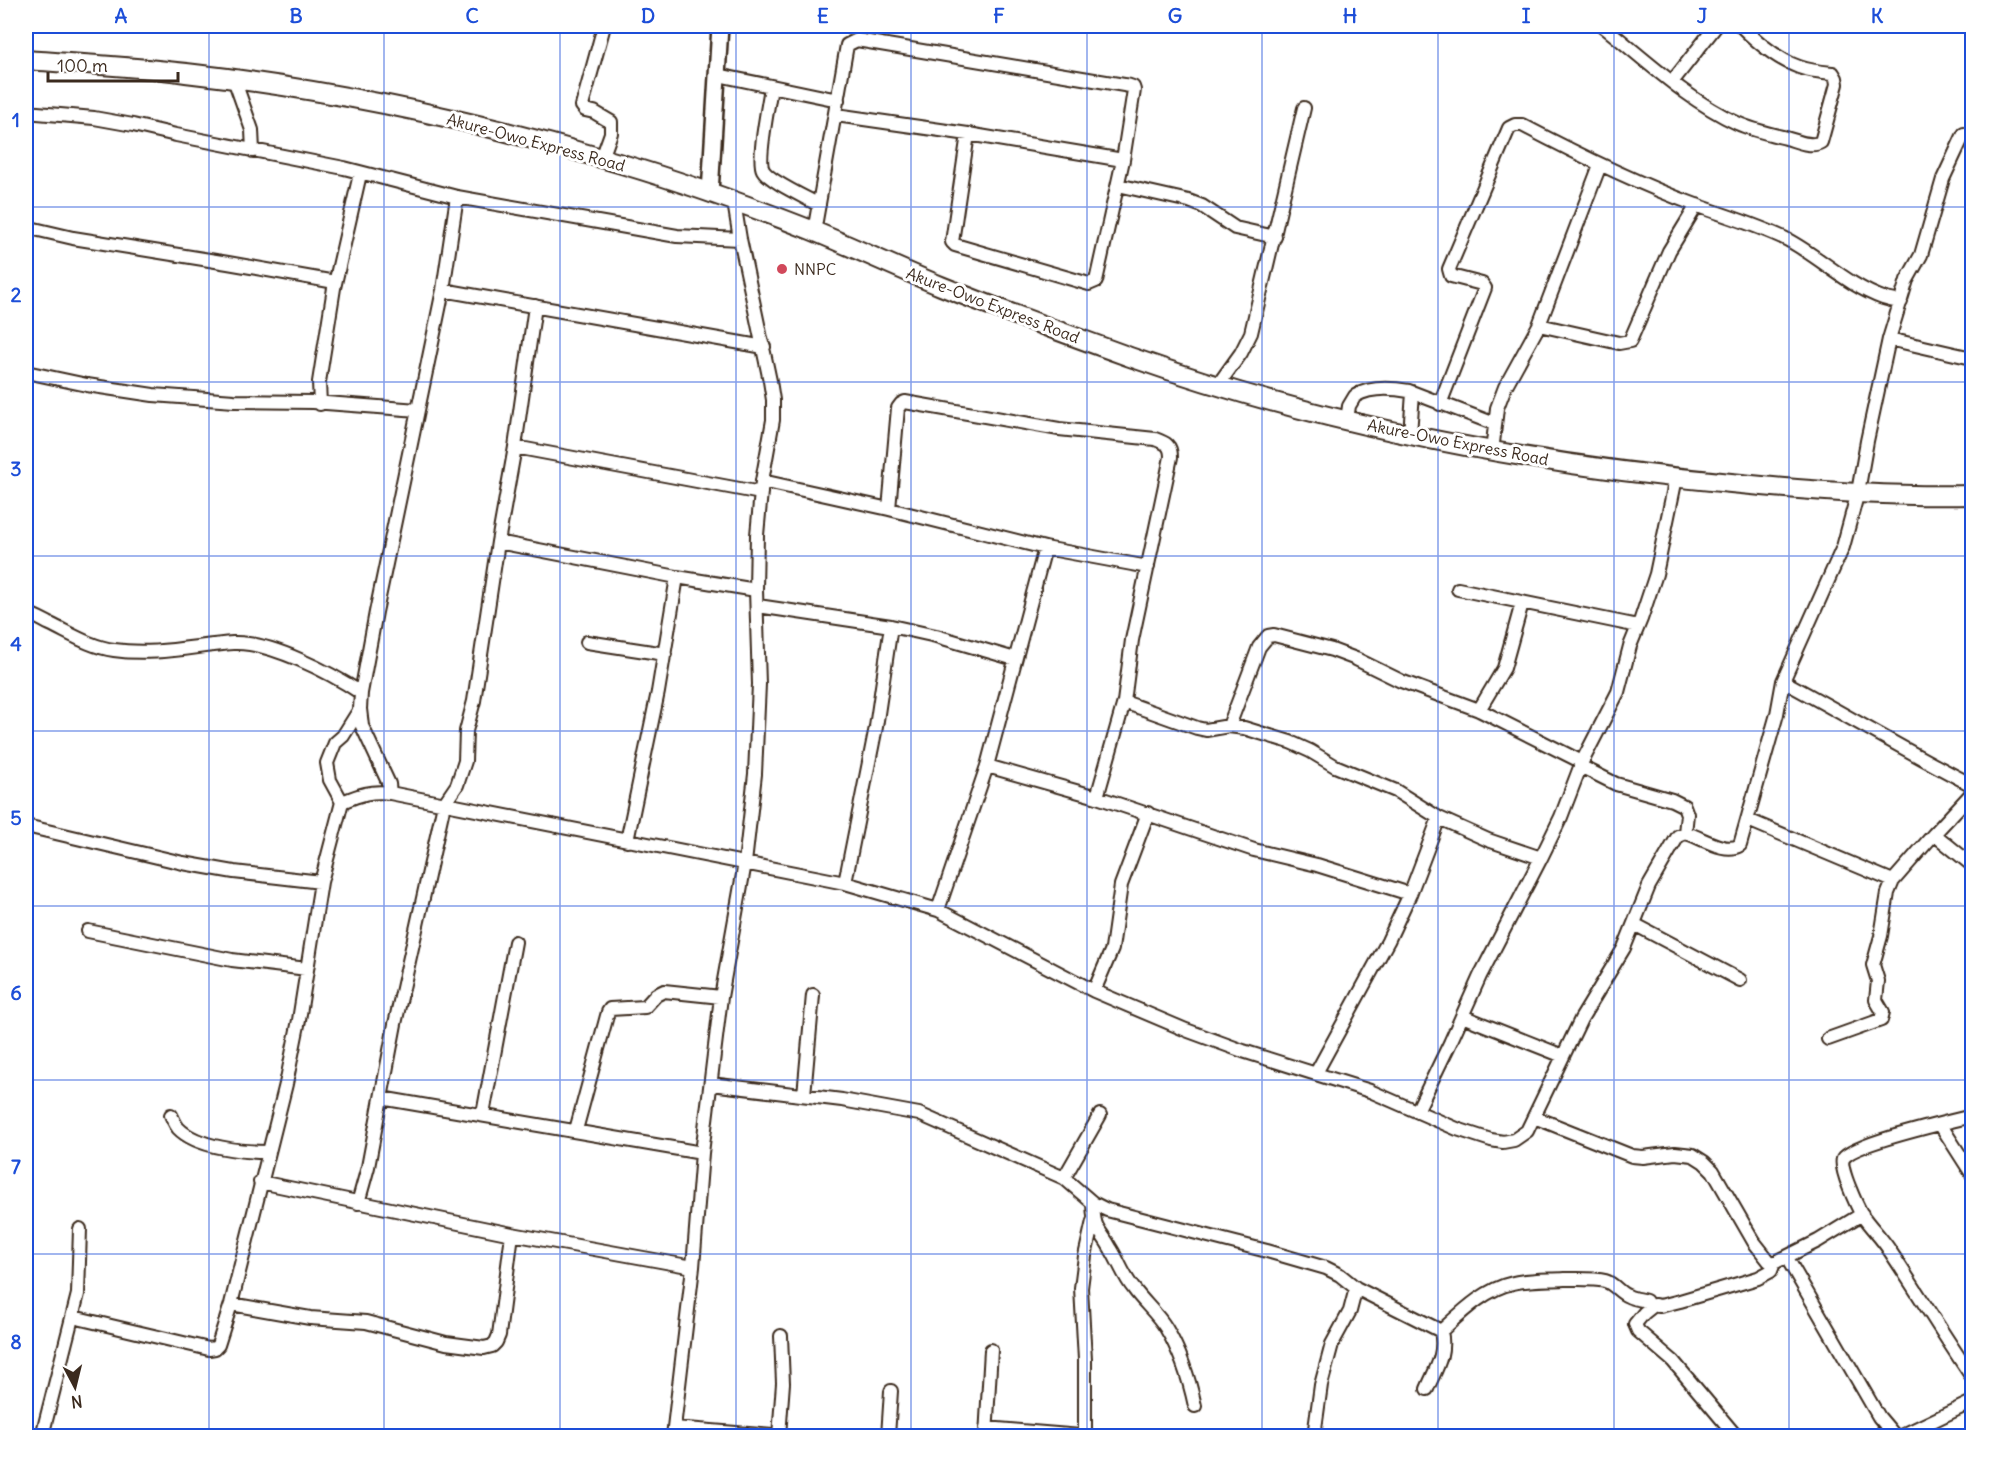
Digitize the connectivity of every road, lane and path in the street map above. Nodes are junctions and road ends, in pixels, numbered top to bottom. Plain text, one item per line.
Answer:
1 (604, 26) edge
2 (720, 26) edge
3 (1603, 26) edge
4 (1716, 26) edge
5 (1741, 26) edge
6 (26, 60) edge
7 (718, 75) junction
8 (234, 79) junction
9 (1672, 82) junction
10 (771, 87) junction
11 (838, 100) junction
12 (1304, 108) dead end
13 (26, 112) edge
14 (836, 115) junction
15 (969, 134) junction
16 (1964, 134) dead end
17 (253, 151) junction
18 (602, 158) junction
19 (1123, 160) junction
20 (1600, 165) junction
21 (360, 174) junction
22 (1118, 185) junction
23 (710, 193) junction
24 (457, 197) junction
25 (734, 202) junction
26 (819, 205) junction
27 (1697, 205) junction
28 (26, 227) edge
29 (814, 232) junction
30 (1275, 237) junction
31 (740, 239) junction
32 (335, 282) junction
33 (443, 290) junction
34 (1883, 298) junction
35 (1901, 302) junction
36 (535, 306) junction
37 (1896, 317) junction
38 (1539, 324) junction
39 (1889, 339) junction
40 (764, 347) junction
41 (1972, 358) edge
42 (26, 372) edge
43 (1218, 385) junction
44 (1413, 393) junction
45 (320, 404) junction
46 (1440, 404) junction
47 (418, 411) junction
48 (1347, 420) junction
49 (1495, 424) junction
50 (1410, 434) junction
51 (516, 447) junction
52 (1492, 452) junction
53 (1676, 478) junction
54 (761, 487) junction
55 (1858, 492) junction
56 (1972, 495) edge
57 (889, 509) junction
58 (498, 542) junction
59 (1045, 548) junction
60 (1148, 567) junction
61 (677, 577) junction
62 (1458, 589) dead end
63 (756, 590) junction
64 (1522, 603) junction
65 (758, 606) junction
66 (26, 613) edge
67 (891, 626) junction
68 (1638, 626) junction
69 (587, 642) dead end
70 (665, 654) junction
71 (1015, 659) junction
72 (1783, 681) junction
73 (361, 693) junction
74 (1124, 702) junction
75 (360, 709) junction
76 (1479, 710) junction
77 (1229, 726) junction
78 (1581, 764) junction
79 (987, 766) junction
80 (1972, 784) edge
81 (1972, 793) edge
82 (390, 794) junction
83 (1097, 797) junction
84 (342, 802) junction
85 (444, 804) junction
86 (1148, 813) junction
87 (1439, 818) junction
88 (1748, 820) junction
89 (26, 826) edge
90 (1685, 833) junction
91 (1934, 834) junction
92 (627, 841) junction
93 (1541, 858) junction
94 (745, 862) junction
95 (1972, 865) edge
96 (1893, 881) junction
97 (321, 882) junction
98 (845, 883) junction
99 (1410, 894) junction
100 (938, 910) junction
101 (1634, 924) junction
102 (87, 931) dead end
103 (515, 942) dead end
104 (307, 969) junction
105 (1740, 980) dead end
106 (1094, 991) junction
107 (813, 995) dead end
108 (721, 997) junction
109 (1462, 1016) junction
110 (1828, 1039) dead end
111 (1563, 1056) junction
112 (1316, 1073) junction
113 (711, 1084) junction
114 (804, 1095) junction
115 (381, 1098) junction
116 (1417, 1111) junction
117 (483, 1114) junction
118 (171, 1115) dead end
119 (1100, 1115) dead end
120 (1972, 1116) edge
121 (1534, 1117) junction
122 (1940, 1124) junction
123 (576, 1130) junction
124 (269, 1152) junction
125 (702, 1153) junction
126 (1972, 1174) edge
127 (1064, 1178) junction
128 (261, 1182) junction
129 (358, 1203) junction
130 (1093, 1203) junction
131 (1862, 1214) junction
132 (1094, 1220) junction
133 (80, 1229) dead end
134 (512, 1234) junction
135 (1787, 1258) junction
136 (1774, 1263) junction
137 (693, 1267) junction
138 (1356, 1288) junction
139 (1646, 1301) dead end
140 (231, 1304) junction
141 (73, 1317) junction
142 (1441, 1331) junction
143 (781, 1336) dead end
144 (991, 1350) dead end
145 (1972, 1377) edge
146 (1426, 1389) dead end
147 (891, 1391) dead end
148 (1972, 1402) edge
149 (1194, 1406) dead end
150 (673, 1432) edge
151 (986, 1432) edge
152 (42, 1437) edge
153 (773, 1437) edge
154 (779, 1437) edge
155 (888, 1437) edge
156 (1083, 1437) edge
157 (1314, 1437) edge
158 (1736, 1437) edge
159 (1895, 1437) edge
160 (1901, 1437) edge

1 - 18 street
2 - 7 main road
3 - 9 street
4 - 9 street
5 - 9 street
6 - 8 highway, Akure-Owo Express Road
7 - 10 street
7 - 23 main road
8 - 17 street
8 - 18 highway, Akure-Owo Express Road
10 - 11 street
10 - 26 street
11 - 14 street
11 - 19 street
12 - 30 street
13 - 17 street
14 - 15 street
14 - 26 street
15 - 19 street
15 - 22 street
16 - 35 street
17 - 21 street
18 - 23 highway, Akure-Owo Express Road
19 - 22 street
20 - 27 street
20 - 38 street
20 - 46 street
21 - 24 street
21 - 32 street
22 - 30 street
23 - 25 highway, Akure-Owo Express Road
24 - 31 street
24 - 33 street
25 - 29 highway, Akure-Owo Express Road
25 - 31 street
26 - 29 street
27 - 34 street
27 - 38 street
28 - 32 street
29 - 43 highway, Akure-Owo Express Road
30 - 43 street
31 - 40 street
32 - 45 street
33 - 36 street
33 - 47 street
34 - 35 street
34 - 37 street
35 - 37 street
36 - 40 street
36 - 51 street
37 - 39 street
38 - 49 street
39 - 41 street
39 - 55 street
40 - 54 street
42 - 45 street
43 - 48 highway, Akure-Owo Express Road
44 - 46 street
44 - 48 street
44 - 50 street
45 - 47 street
46 - 49 street
47 - 73 street
48 - 50 highway, Akure-Owo Express Road
49 - 52 street
50 - 52 highway, Akure-Owo Express Road
51 - 54 street
51 - 58 street
52 - 53 highway, Akure-Owo Express Road
53 - 55 highway, Akure-Owo Express Road
53 - 68 street
54 - 57 street
54 - 63 street
55 - 56 highway, Akure-Owo Express Road
55 - 72 street
57 - 59 street
57 - 60 street
58 - 61 street
58 - 85 street
59 - 60 street
59 - 71 street
60 - 74 street
61 - 63 street
61 - 70 street
62 - 64 street
63 - 65 street
64 - 68 street
64 - 76 street
65 - 67 street
65 - 94 street
66 - 73 street
67 - 71 street
67 - 98 street
68 - 78 street
69 - 70 street
70 - 92 street
71 - 79 street
72 - 80 street
72 - 88 street
73 - 75 street
74 - 77 street
74 - 83 street
75 - 82 street
75 - 84 street
76 - 77 street
76 - 78 street
77 - 87 street
78 - 90 street
78 - 93 street
79 - 83 street
79 - 100 street
81 - 91 street
82 - 84 street
82 - 85 street
83 - 86 street
84 - 97 street
85 - 92 street
85 - 115 street
86 - 99 street
86 - 106 street
87 - 93 street
87 - 99 street
88 - 90 street
88 - 96 street
89 - 97 street
90 - 101 street
91 - 95 street
91 - 96 street
92 - 94 street
93 - 109 street
94 - 98 street
94 - 108 street
96 - 110 street
97 - 104 street
98 - 100 street
99 - 112 street
100 - 106 street
101 - 105 street
101 - 111 street
102 - 104 street
103 - 117 street
104 - 124 street
106 - 112 street
107 - 114 street
108 - 113 street
108 - 123 street
109 - 111 street
109 - 116 street
111 - 121 street
112 - 116 street
113 - 114 street
113 - 125 street
114 - 127 street
115 - 117 street
115 - 129 street
116 - 121 street
117 - 123 street
118 - 124 street
119 - 127 street
120 - 122 street
121 - 136 street
122 - 126 street
122 - 131 street
123 - 125 street
124 - 128 street
125 - 137 street
127 - 130 street
128 - 129 street
128 - 140 street
129 - 134 street
130 - 132 street
130 - 138 street
131 - 135 street
131 - 145 street
132 - 149 street
132 - 156 street
133 - 141 street
134 - 137 street
134 - 140 street
135 - 136 street
135 - 159 street
136 - 158 street
137 - 150 street
138 - 142 street
138 - 157 street
139 - 142 street
140 - 141 street
141 - 152 street
142 - 146 street
143 - 154 street
144 - 151 street
147 - 155 street
148 - 160 street
150 - 153 street
151 - 156 street

